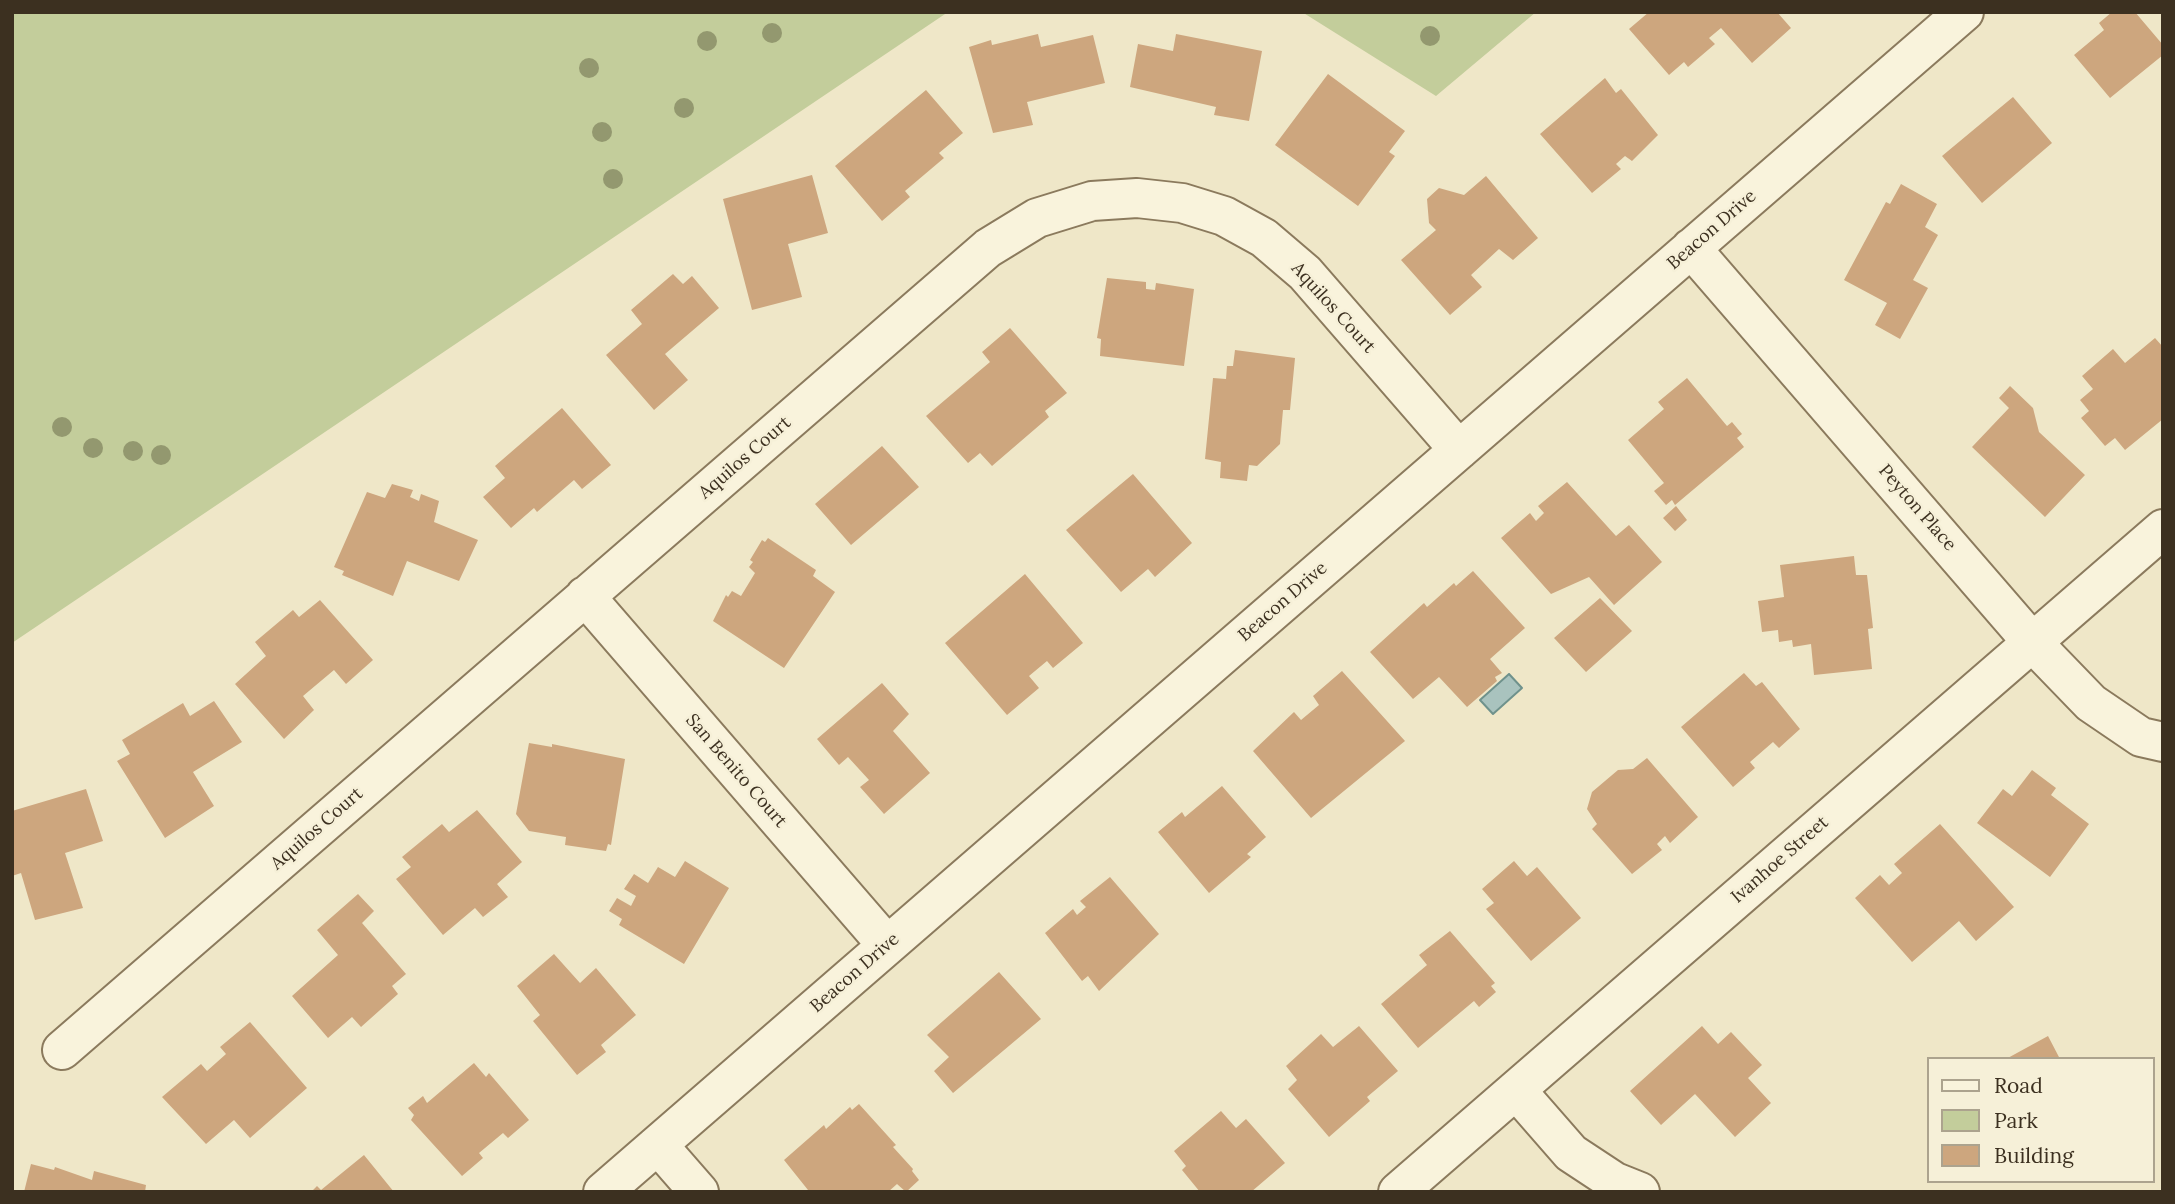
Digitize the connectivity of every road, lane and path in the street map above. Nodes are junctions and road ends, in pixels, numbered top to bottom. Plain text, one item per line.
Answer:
1 (1964, 12) edge
2 (1691, 248) junction
3 (1459, 450) junction
4 (2163, 529) edge
5 (585, 596) junction
6 (2032, 642) junction
7 (2163, 742) edge
8 (887, 945) junction
9 (62, 1049) dead end
10 (1516, 1090) junction
11 (657, 1144) junction
12 (603, 1192) edge
13 (699, 1192) edge
14 (1398, 1192) edge
15 (1640, 1192) edge

1 - 2 street, Beacon Drive
2 - 3 street, Beacon Drive
2 - 6 street, Peyton Place
3 - 5 street, Aquilos Court
3 - 8 street, Beacon Drive
4 - 6 street, Ivanhoe Street
5 - 8 street, San Benito Court
5 - 9 street, Aquilos Court
6 - 7 street, Peyton Place
6 - 10 street, Ivanhoe Street
8 - 11 street, Beacon Drive
10 - 14 street, Ivanhoe Street
10 - 15 street
11 - 12 street, Beacon Drive
11 - 13 street

